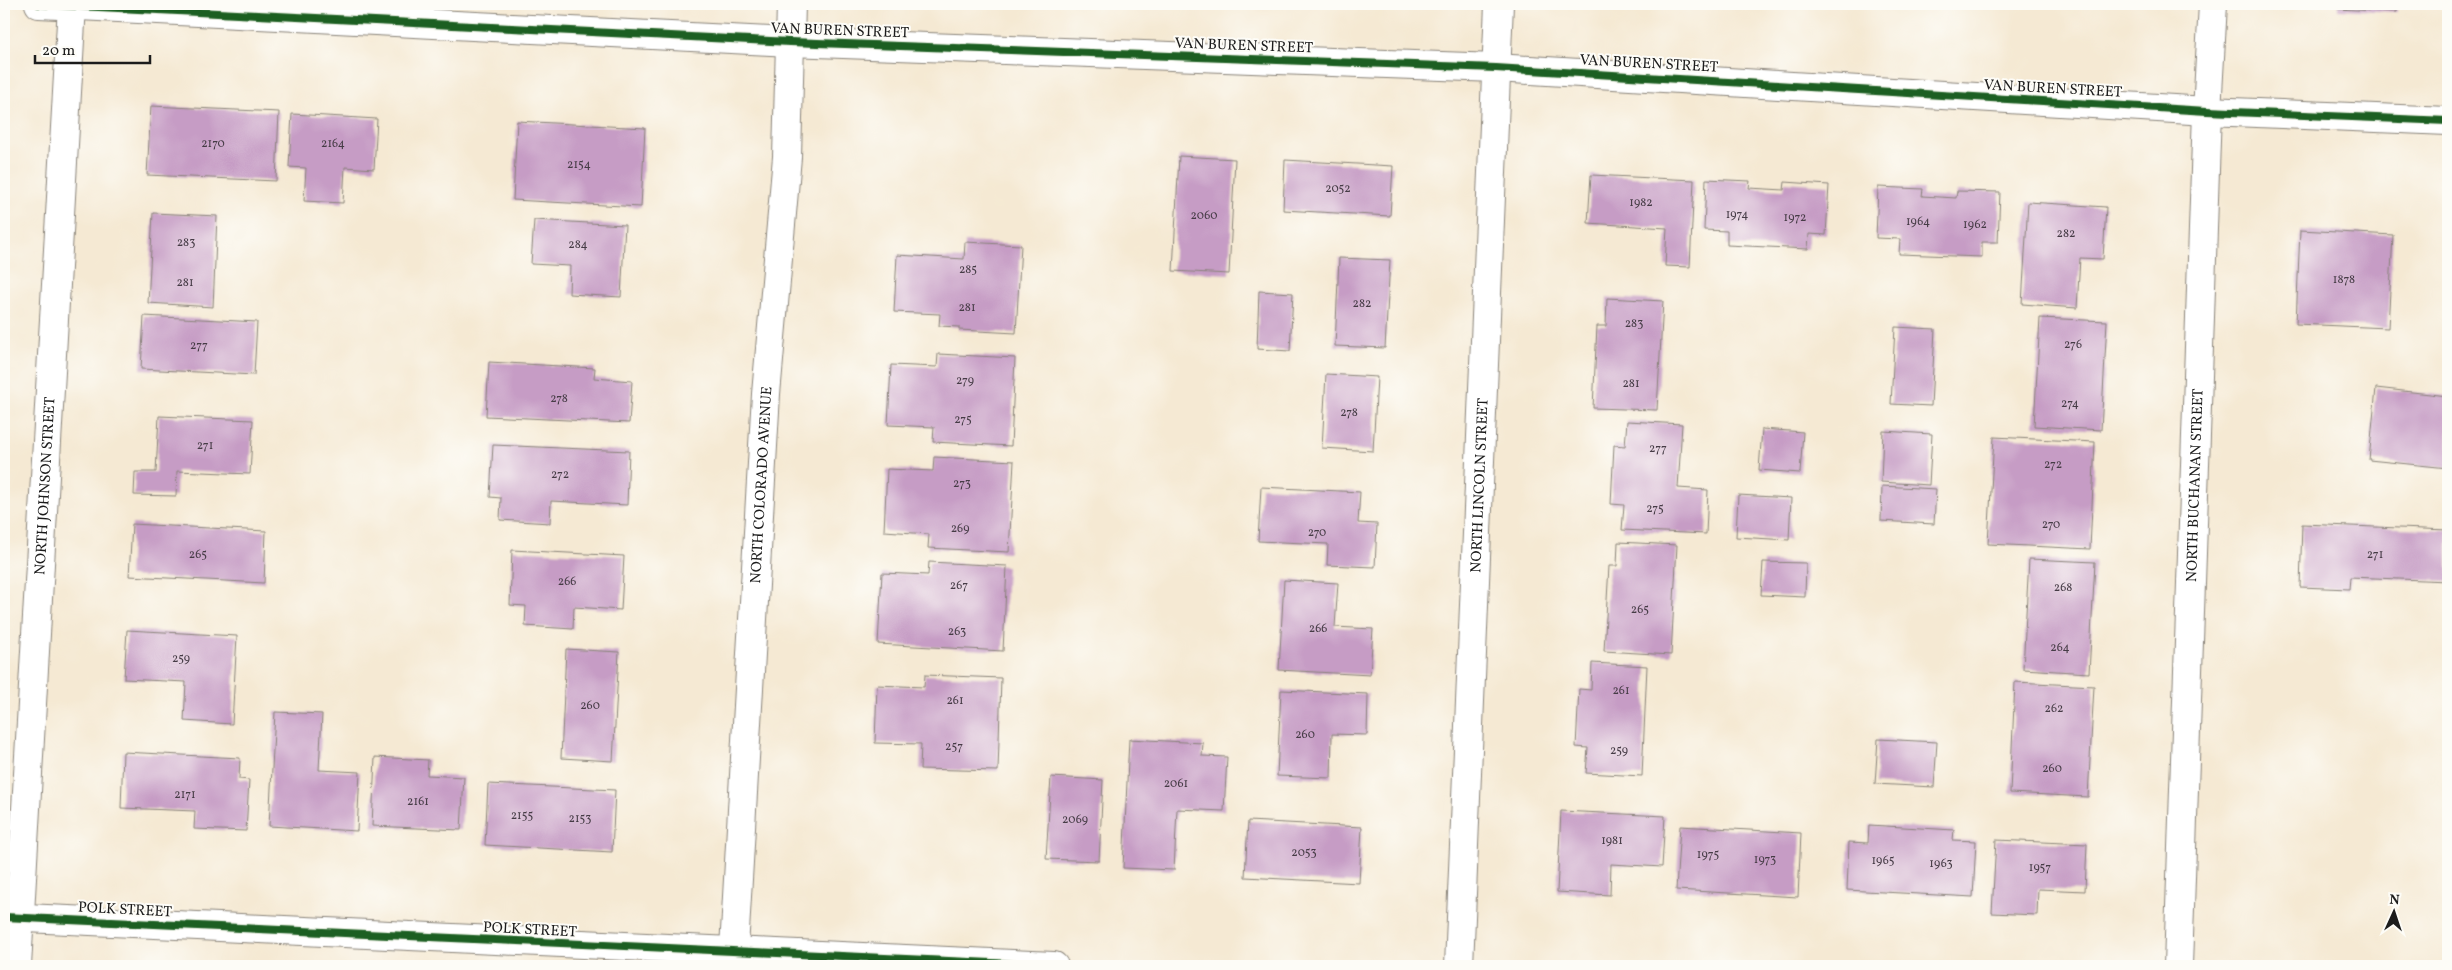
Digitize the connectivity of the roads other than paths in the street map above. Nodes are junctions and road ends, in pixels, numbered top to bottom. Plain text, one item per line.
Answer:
1 (39, 4) edge
2 (791, 4) edge
3 (1499, 4) edge
4 (2213, 4) edge
5 (72, 5) junction
6 (790, 42) junction
7 (1496, 68) junction
8 (2206, 111) junction
9 (2448, 121) edge
10 (12, 917) edge
11 (733, 959) edge
12 (17, 966) edge
13 (1054, 966) edge
14 (1459, 966) edge
15 (2178, 966) edge

1 - 5 street, VAN BUREN STREET
2 - 6 street, NORTH COLORADO AVENUE
3 - 7 street, NORTH LINCOLN STREET
4 - 8 street, NORTH BUCHANAN STREET
5 - 6 street, VAN BUREN STREET
5 - 10 street, NORTH JOHNSON STREET
6 - 7 street, VAN BUREN STREET
6 - 11 street, NORTH COLORADO AVENUE
7 - 8 street, VAN BUREN STREET
7 - 14 street, NORTH LINCOLN STREET
8 - 9 street, VAN BUREN STREET
8 - 15 street, NORTH BUCHANAN STREET
10 - 11 street, POLK STREET
10 - 12 street, NORTH JOHNSON STREET
11 - 13 street, POLK STREET

